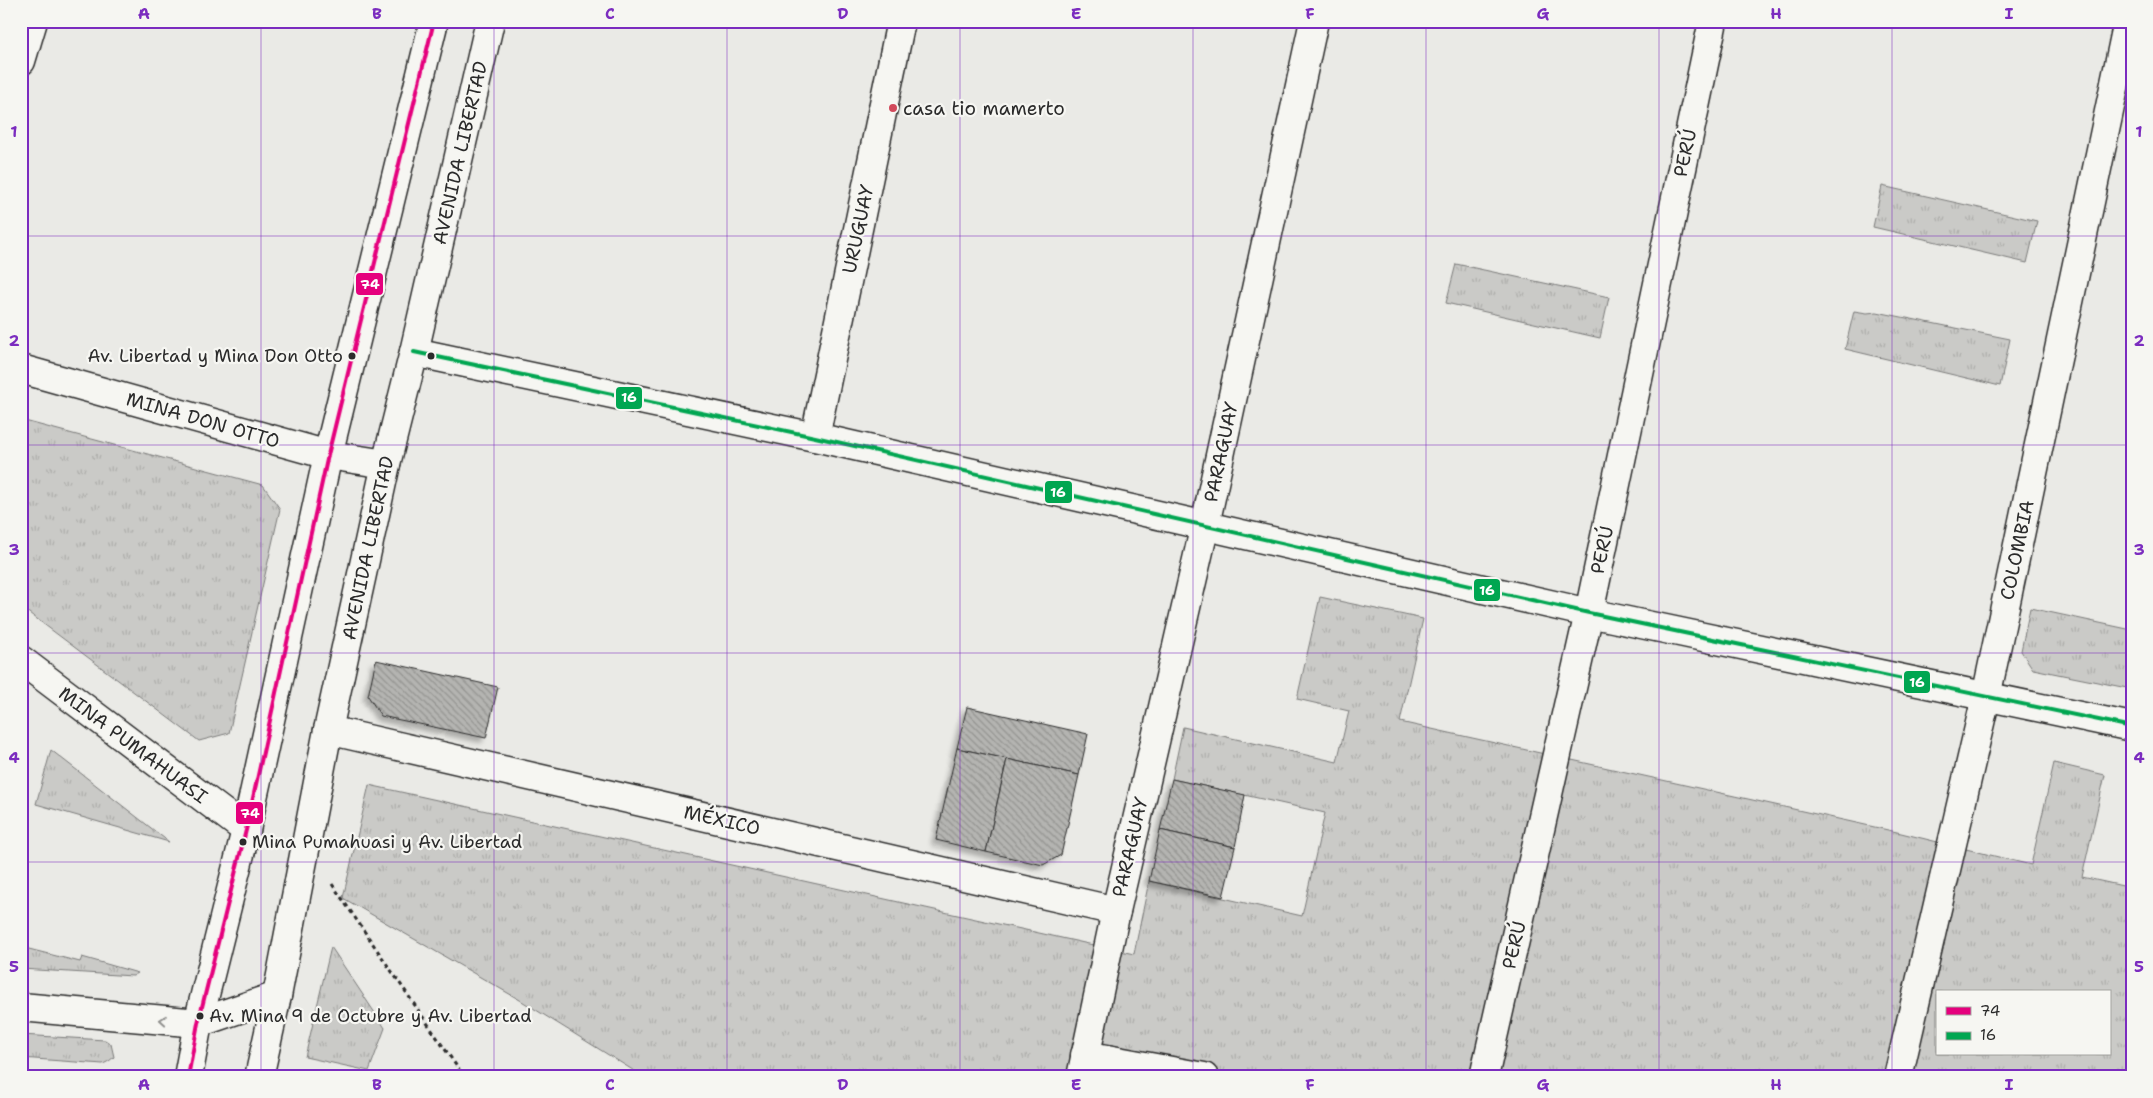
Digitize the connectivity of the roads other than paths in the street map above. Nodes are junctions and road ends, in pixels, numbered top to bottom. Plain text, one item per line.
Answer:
1 (33, 21) edge
2 (434, 21) edge
3 (490, 21) edge
4 (901, 21) edge
5 (1314, 21) edge
6 (1713, 21) edge
7 (2128, 21) edge
8 (21, 61) edge
9 (414, 352) junction
10 (21, 369) edge
11 (815, 437) junction
12 (328, 455) junction
13 (386, 464) junction
14 (1205, 525) junction
15 (1588, 613) junction
16 (21, 660) edge
17 (1986, 698) junction
18 (2132, 727) edge
19 (328, 730) junction
20 (246, 830) junction
21 (1116, 911) junction
22 (277, 996) junction
23 (21, 1007) edge
24 (198, 1023) junction
25 (1083, 1066) edge
26 (256, 1076) edge
27 (188, 1077) edge
28 (1204, 1077) edge
29 (1484, 1077) edge
30 (1898, 1077) edge

1 - 8 street
2 - 12 street
3 - 9 street, AVENIDA LIBERTAD
4 - 11 street, URUGUAY
5 - 14 street, PARAGUAY
6 - 15 street, PERÚ
7 - 17 street, COLOMBIA
9 - 11 street
9 - 13 street, AVENIDA LIBERTAD
10 - 12 street, MINA DON OTTO
11 - 14 street
12 - 13 street, MINA DON OTTO
12 - 20 street
13 - 19 street, AVENIDA LIBERTAD
14 - 15 street
14 - 21 street, PARAGUAY
15 - 17 street
15 - 29 street, PERÚ
16 - 20 street, MINA PUMAHUASI
17 - 18 street
17 - 30 street, COLOMBIA
19 - 21 street, MÉXICO
19 - 22 street, AVENIDA LIBERTAD
20 - 24 street
21 - 25 street, PARAGUAY
22 - 24 street
22 - 26 street, AVENIDA LIBERTAD
24 -> 23 street
24 - 27 street
25 - 28 street

